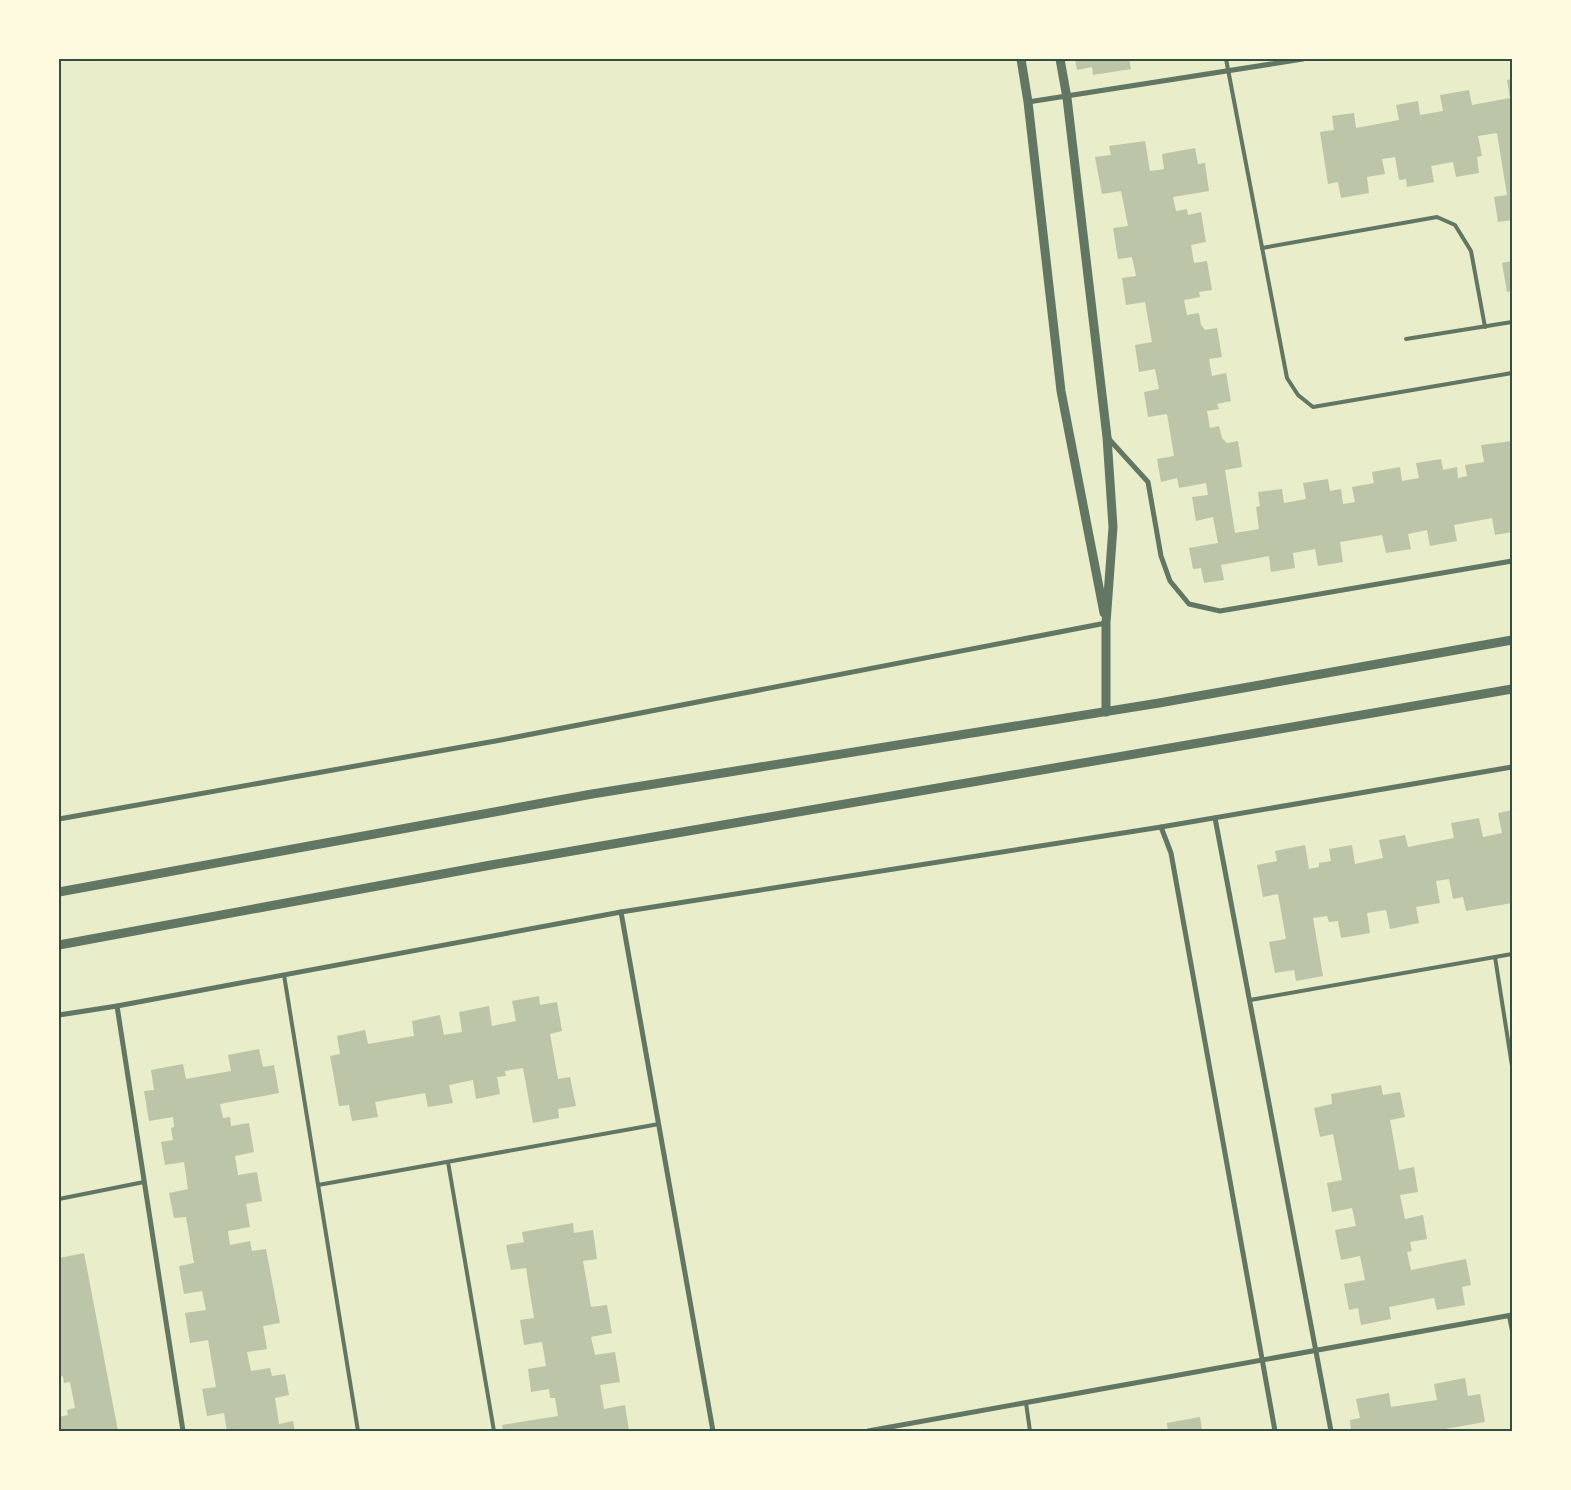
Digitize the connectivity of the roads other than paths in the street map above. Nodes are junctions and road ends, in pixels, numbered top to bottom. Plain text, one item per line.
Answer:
1 (1021, 59) edge
2 (1060, 59) edge
3 (1226, 59) edge
4 (1303, 59) edge
5 (1274, 61) edge
6 (1228, 71) junction
7 (1067, 98) junction
8 (1028, 102) junction
9 (1262, 248) junction
10 (1512, 322) edge
11 (1485, 327) junction
12 (1406, 339) dead end
13 (1512, 373) edge
14 (1107, 437) junction
15 (1512, 561) edge
16 (1106, 623) junction
17 (1512, 640) edge
18 (1512, 689) edge
19 (1106, 712) junction
20 (1512, 767) edge
21 (1215, 818) junction
22 (59, 819) edge
23 (1161, 827) junction
24 (59, 892) edge
25 (621, 912) junction
26 (59, 945) edge
27 (1512, 954) edge
28 (1494, 957) junction
29 (284, 974) junction
30 (1250, 1000) junction
31 (117, 1006) junction
32 (59, 1015) edge
33 (1512, 1066) edge
34 (658, 1124) junction
35 (448, 1162) junction
36 (144, 1182) junction
37 (318, 1185) junction
38 (59, 1198) edge
39 (1511, 1315) edge
40 (1512, 1330) edge
41 (1316, 1352) junction
42 (1262, 1362) junction
43 (1026, 1404) junction
44 (183, 1431) edge
45 (358, 1431) edge
46 (494, 1431) edge
47 (713, 1431) edge
48 (868, 1431) edge
49 (1030, 1431) edge
50 (1275, 1431) edge
51 (1331, 1431) edge

1 - 8 street
2 - 7 street
3 - 6 lane
4 - 5 street
5 - 6 street
6 - 7 street
6 - 9 lane
7 - 8 street
7 - 14 street
8 - 16 street
9 - 11 lane
9 - 13 lane
10 - 11 lane
11 - 12 lane
14 - 15 street
14 - 16 street
16 - 19 street
16 - 22 street
17 - 19 street
18 - 26 street
19 - 24 street
20 - 21 street
21 - 23 street
21 - 30 street
23 - 25 street
23 - 42 street
25 - 29 street
25 - 34 street
27 - 28 lane
28 - 30 lane
28 - 33 lane
29 - 31 street
29 - 37 lane
30 - 41 street
31 - 32 street
31 - 36 street
34 - 35 lane
34 - 47 street
35 - 37 lane
35 - 46 lane
36 - 38 lane
36 - 44 street
37 - 45 lane
39 - 40 lane
39 - 41 street
41 - 42 street
41 - 51 street
42 - 43 street
42 - 50 street
43 - 48 street
43 - 49 lane

